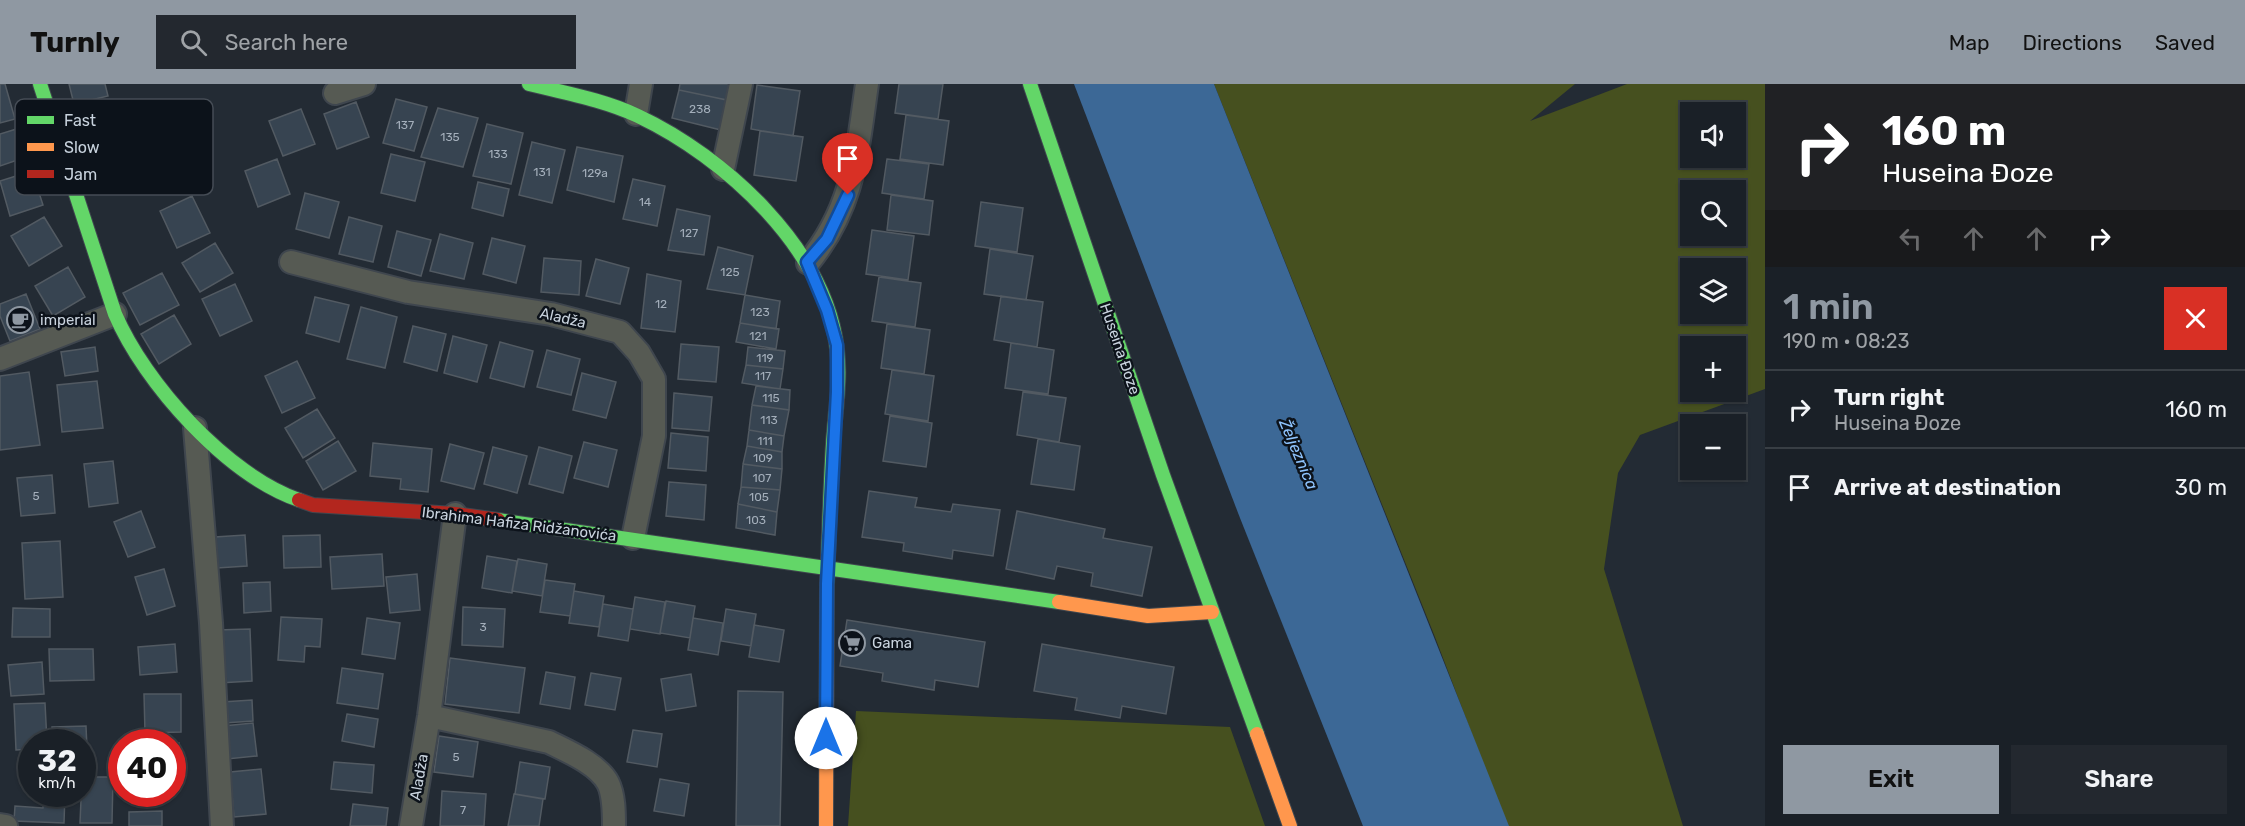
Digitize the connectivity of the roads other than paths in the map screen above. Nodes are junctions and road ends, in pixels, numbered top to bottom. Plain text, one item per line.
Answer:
1 (40, 84) edge
2 (364, 84) edge
3 (530, 84) edge
4 (641, 84) edge
5 (741, 84) edge
6 (867, 84) edge
7 (1030, 84) edge
8 (335, 93) dead end
9 (45, 99) edge
10 (636, 114) junction
11 (723, 169) junction
12 (76, 195) edge
13 (291, 262) dead end
14 (807, 262) junction
15 (115, 314) junction
16 (0, 359) edge
17 (195, 429) junction
18 (455, 514) junction
19 (633, 538) junction
20 (828, 568) junction
21 (1212, 612) junction
22 (429, 716) junction
23 (0, 820) edge
24 (0, 825) edge
25 (6, 826) edge
26 (222, 826) edge
27 (411, 826) edge
28 (614, 826) edge
29 (826, 826) edge
30 (1290, 826) edge

1 - 9 street, Ibrahima Hafiza Ridžanovića
2 - 8 street
3 - 10 street
4 - 10 street
5 - 11 street
6 - 14 street
7 - 21 street, Huseina Đoze
10 - 11 street
11 - 14 street
12 - 15 street, Ibrahima Hafiza Ridžanovića
13 - 19 street, Aladža
14 - 20 street
15 - 16 street
15 - 17 street, Ibrahima Hafiza Ridžanovića
17 - 18 street, Ibrahima Hafiza Ridžanovića
17 - 26 street
18 - 19 street, Ibrahima Hafiza Ridžanovića
18 - 22 street, Aladža
19 - 20 street, Ibrahima Hafiza Ridžanovića
20 - 21 street
20 - 29 street
21 - 30 street, Huseina Đoze
22 - 27 street, Aladža
22 - 28 street
23 - 24 street
24 - 25 street

